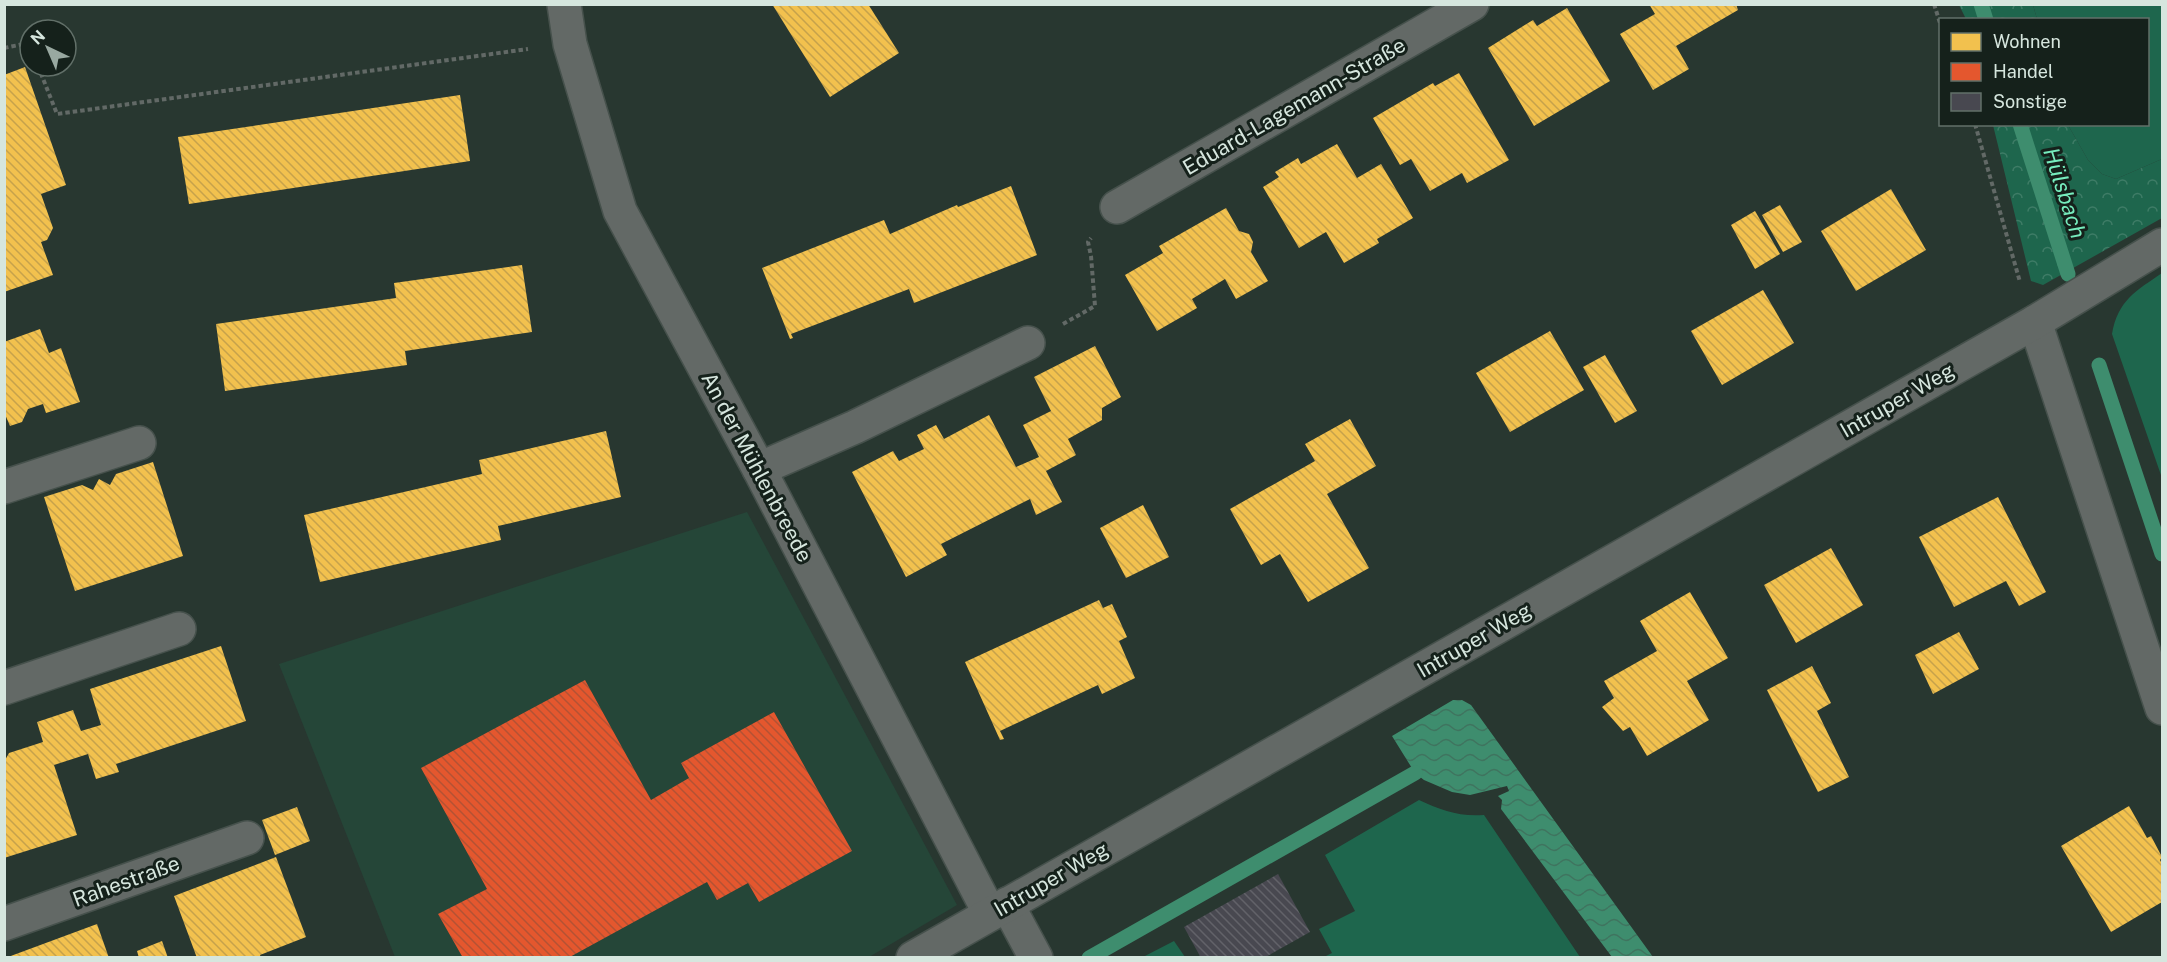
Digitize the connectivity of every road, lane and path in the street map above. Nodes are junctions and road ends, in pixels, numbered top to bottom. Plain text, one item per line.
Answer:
1 (564, 4) edge
2 (1472, 4) edge
3 (570, 44) junction
4 (43, 78) edge
5 (1976, 126) edge
6 (1117, 207) joint
7 (2163, 245) edge
8 (2035, 322) junction
9 (1028, 343) joint
10 (139, 443) dead end
11 (759, 469) junction
12 (4, 487) edge
13 (179, 629) dead end
14 (4, 688) edge
15 (2163, 708) edge
16 (247, 838) dead end
17 (998, 909) junction
18 (4, 924) edge
19 (1035, 954) edge
20 (913, 957) edge

1 - 3 street, An der Mühlenbreede
2 - 6 street, Eduard-Lagemann-Straße
3 - 4 path
3 - 11 street, An der Mühlenbreede
5 - 8 path
6 - 9 path
7 - 8 street, Intruper Weg
8 - 15 street
8 - 17 street, Intruper Weg
9 - 11 street
10 - 12 street
11 - 17 street, An der Mühlenbreede
13 - 14 street
16 - 18 street, Rahestraße
17 - 19 street, An der Mühlenbreede
17 - 20 street, Intruper Weg

